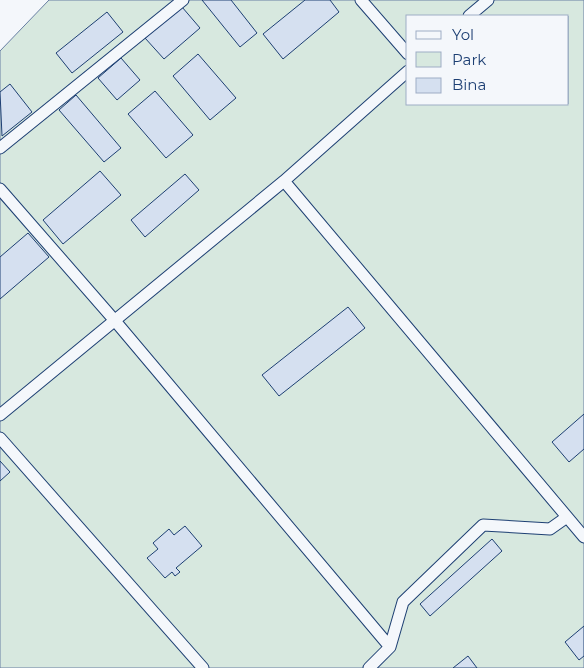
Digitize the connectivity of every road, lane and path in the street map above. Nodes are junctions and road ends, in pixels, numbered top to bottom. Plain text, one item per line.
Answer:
1 (183, 0) edge
2 (361, 0) edge
3 (488, 0) edge
4 (470, 15) edge
5 (406, 52) edge
6 (406, 73) edge
7 (0, 148) edge
8 (284, 181) junction
9 (0, 189) edge
10 (116, 322) junction
11 (0, 415) edge
12 (0, 438) edge
13 (567, 517) junction
14 (584, 537) edge
15 (390, 647) junction
16 (197, 666) edge
17 (370, 668) edge

1 - 7 street
2 - 5 street
3 - 4 street
6 - 8 street
8 - 10 street
8 - 13 street
9 - 10 street
10 - 11 street
10 - 15 street
12 - 16 street
13 - 14 street
13 - 15 street
15 - 17 street

